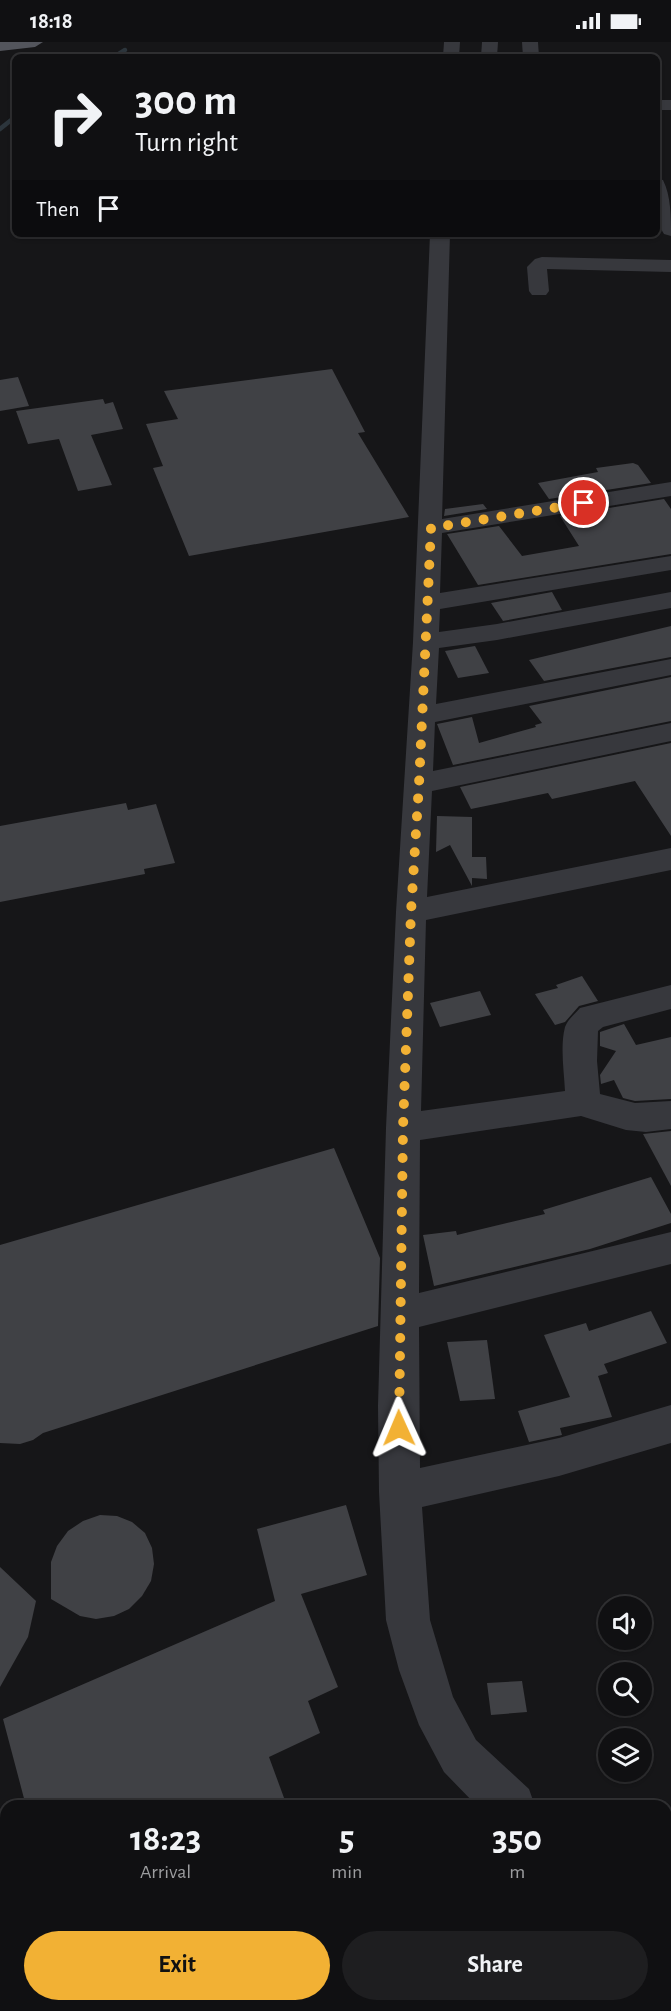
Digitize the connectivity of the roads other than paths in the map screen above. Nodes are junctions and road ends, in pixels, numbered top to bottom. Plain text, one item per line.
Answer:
1 (35, 42) edge
2 (0, 46) edge
3 (660, 194) edge
4 (671, 230) edge
5 (440, 237) edge
6 (671, 266) edge
7 (539, 291) dead end
8 (671, 489) edge
9 (431, 528) junction
10 (671, 563) edge
11 (671, 600) edge
12 (427, 603) junction
13 (426, 642) junction
14 (671, 667) edge
15 (421, 716) junction
16 (671, 732) edge
17 (419, 784) junction
18 (671, 859) edge
19 (411, 912) junction
20 (671, 998) edge
21 (583, 1102) junction
22 (671, 1115) edge
23 (403, 1128) junction
24 (671, 1248) edge
25 (399, 1316) junction
26 (671, 1424) edge
27 (400, 1492) junction
28 (505, 1800) edge

1 - 2 main road
3 - 4 street
5 - 9 street
6 - 7 street
8 - 9 street
9 - 12 street
10 - 12 street
11 - 13 street
12 - 13 street
13 - 15 street
14 - 15 street
15 - 17 street
16 - 17 street
17 - 19 street
18 - 19 street
19 - 23 street
20 - 21 street
21 - 22 street
21 - 23 street
23 - 25 street
24 - 25 street
25 - 27 street
26 - 27 street
27 - 28 street

